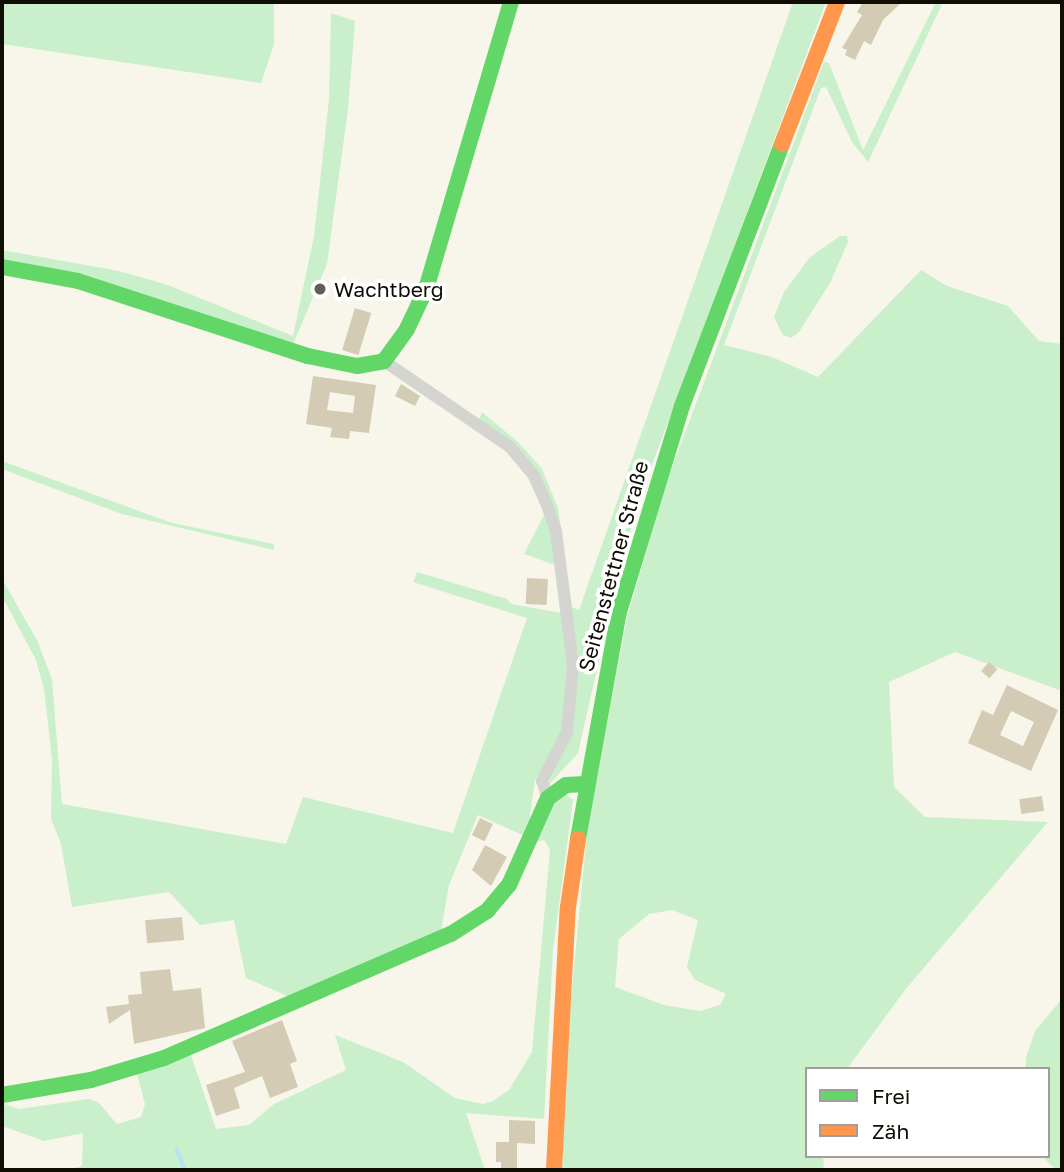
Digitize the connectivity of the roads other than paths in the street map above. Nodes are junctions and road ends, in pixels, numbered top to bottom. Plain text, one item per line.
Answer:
1 (511, 2) edge
2 (837, 2) edge
3 (2, 267) edge
4 (384, 361) junction
5 (585, 784) junction
6 (548, 798) junction
7 (2, 1095) edge
8 (554, 1170) edge

1 - 4 street
2 - 5 street, Seitenstettner Straße
3 - 4 street
4 - 6 street
5 - 6 street
5 - 8 street, Seitenstettner Straße
6 - 7 street

